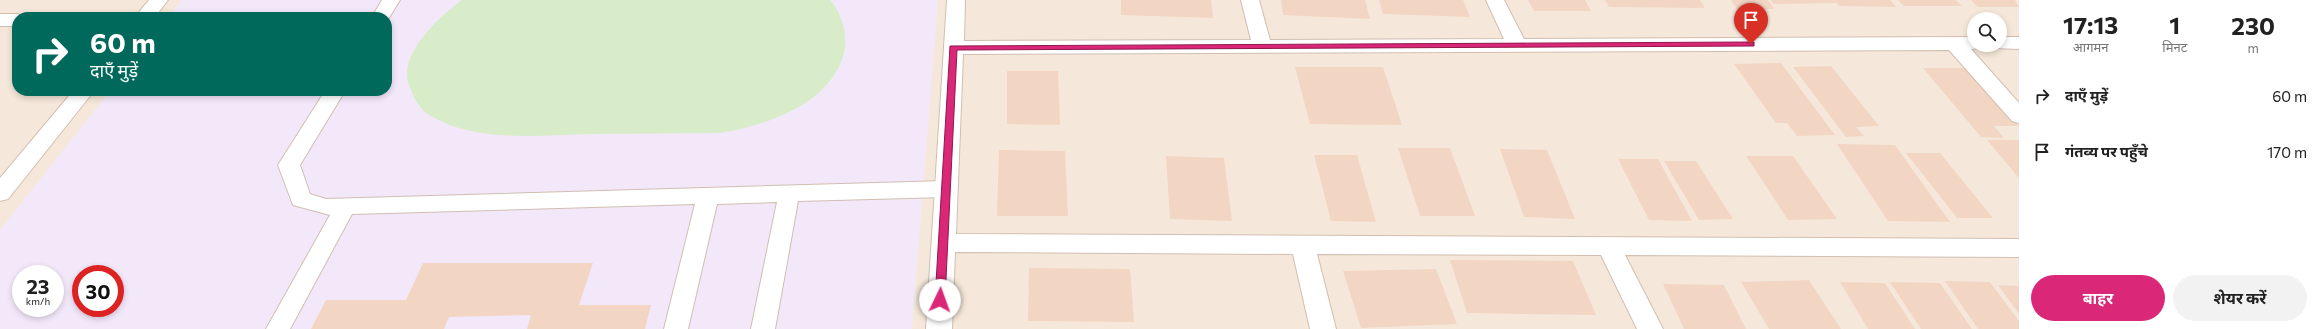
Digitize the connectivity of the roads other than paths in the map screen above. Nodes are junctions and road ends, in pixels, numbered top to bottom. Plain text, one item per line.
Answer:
1 (159, 0) edge
2 (392, 0) edge
3 (956, 0) edge
4 (1250, 0) edge
5 (1495, 0) edge
6 (150, 12) edge
7 (384, 12) edge
8 (0, 20) edge
9 (12, 20) edge
10 (1967, 43) edge
11 (2007, 43) edge
12 (2019, 43) edge
13 (1954, 44) junction
14 (1262, 46) junction
15 (1517, 46) junction
16 (953, 48) junction
17 (80, 96) edge
18 (332, 96) edge
19 (2019, 116) edge
20 (946, 189) junction
21 (0, 193) edge
22 (789, 194) junction
23 (708, 196) junction
24 (346, 206) junction
25 (943, 243) junction
26 (1303, 245) junction
27 (1608, 246) junction
28 (2019, 248) edge
29 (278, 329) edge
30 (676, 329) edge
31 (763, 329) edge
32 (939, 329) edge
33 (1323, 329) edge
34 (1650, 329) edge

1 - 6 street
2 - 7 lane
3 - 16 street
4 - 14 street
5 - 15 street
8 - 9 street
10 - 13 street
11 - 12 street
13 - 15 street
13 - 19 street
14 - 15 street
14 - 16 street
16 - 20 street
17 - 21 street
18 - 24 lane
20 - 22 lane
20 - 25 street
22 - 23 lane
22 - 31 lane
23 - 24 lane
23 - 30 lane
24 - 29 lane
25 - 26 street
25 - 32 street
26 - 27 street
26 - 33 street
27 - 28 street
27 - 34 street

